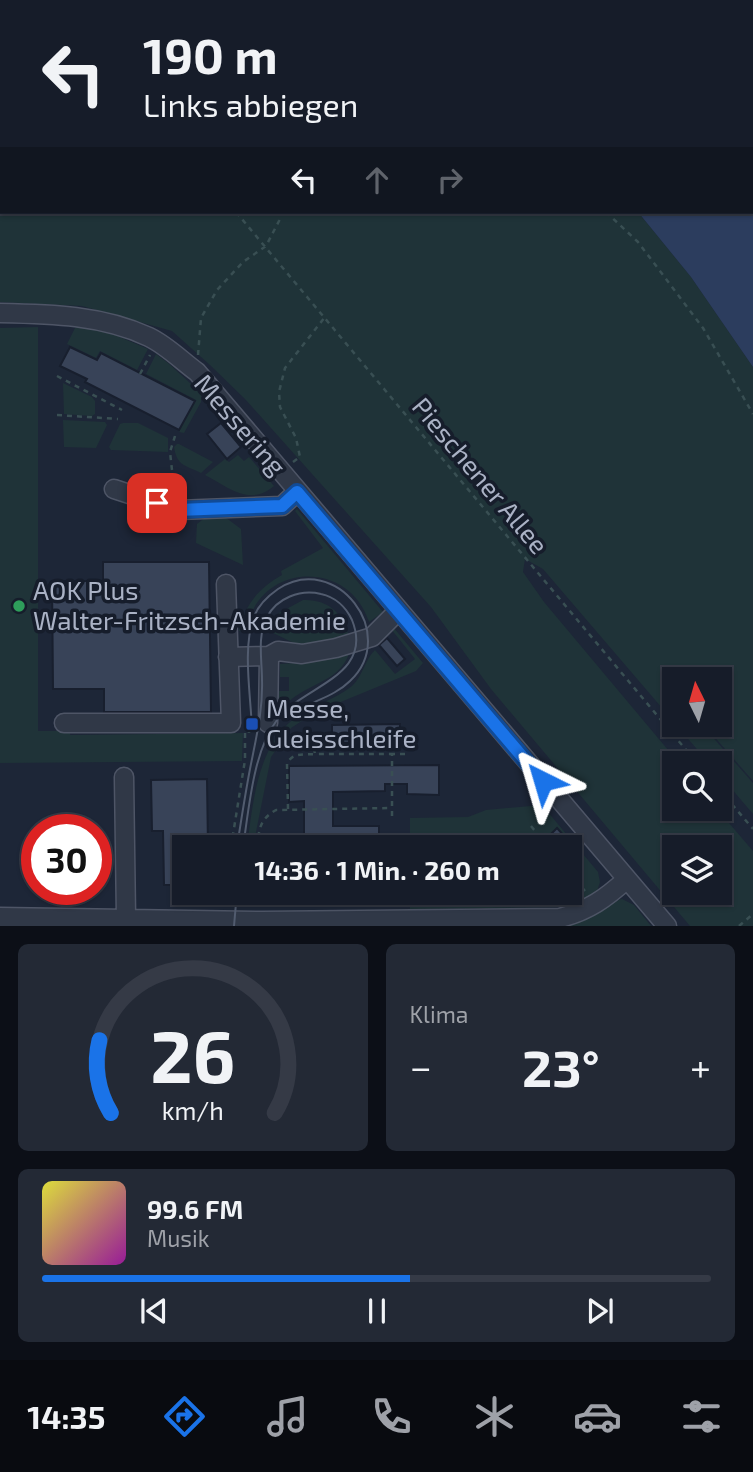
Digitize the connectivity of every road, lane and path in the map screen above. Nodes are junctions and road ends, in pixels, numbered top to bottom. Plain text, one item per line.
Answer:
1 (238, 214) edge
2 (281, 214) edge
3 (608, 214) edge
4 (266, 246) junction
5 (0, 313) edge
6 (325, 317) junction
7 (156, 342) junction
8 (197, 372) junction
9 (140, 373) dead end
10 (57, 376) dead end
11 (122, 410) dead end
12 (753, 414) edge
13 (58, 415) dead end
14 (118, 419) dead end
15 (175, 436) dead end
16 (172, 470) dead end
17 (280, 472) junction
18 (114, 489) dead end
19 (297, 492) junction
20 (226, 584) dead end
21 (399, 610) junction
22 (269, 656) junction
23 (228, 657) junction
24 (245, 720) dead end
25 (64, 723) dead end
26 (268, 723) dead end
27 (314, 748) dead end
28 (687, 751) edge
29 (315, 754) junction
30 (392, 754) junction
31 (407, 754) dead end
32 (124, 777) dead end
33 (732, 804) edge
34 (392, 808) junction
35 (288, 809) junction
36 (392, 816) dead end
37 (531, 827) dead end
38 (753, 829) edge
39 (233, 835) edge
40 (259, 835) edge
41 (537, 835) edge
42 (627, 879) junction
43 (582, 888) edge
44 (596, 905) junction
45 (753, 914) edge
46 (0, 918) edge
47 (126, 918) junction
48 (262, 924) edge
49 (667, 926) edge
50 (739, 926) edge

1 - 4 path, Pieschener Allee
2 - 4 path
3 - 12 path
4 - 6 path, Pieschener Allee
4 - 8 path
5 - 7 street, Messering
6 - 17 path
6 - 28 path, Pieschener Allee
7 - 8 street, Messering
7 - 9 path
8 - 17 street, Messering
10 - 11 path
13 - 14 path
15 - 16 path
17 - 19 street, Messering
18 - 19 street
19 - 21 street, Messering
20 - 23 street
21 - 22 street
21 - 42 street, Messering
22 - 23 street
22 - 26 street
23 - 25 street
24 - 39 path
27 - 29 path
29 - 30 path
29 - 35 path
30 - 31 path
30 - 34 path
32 - 47 street
33 - 38 path
34 - 35 path
34 - 36 path
35 - 40 path
37 - 41 path
42 - 44 street
42 - 49 street, Messering
43 - 44 path
44 - 48 street
45 - 50 path
46 - 47 street
47 - 48 street

